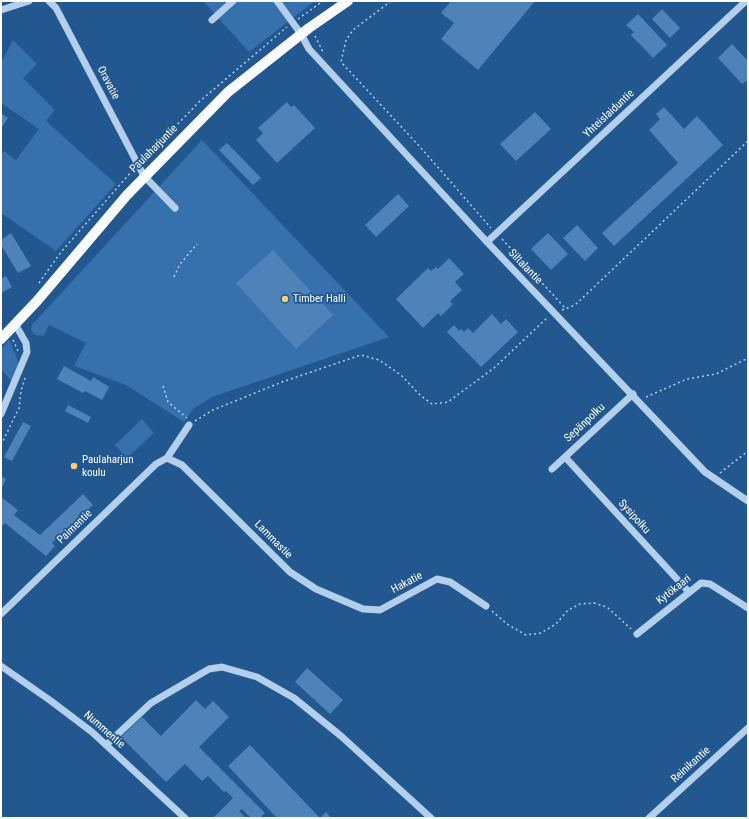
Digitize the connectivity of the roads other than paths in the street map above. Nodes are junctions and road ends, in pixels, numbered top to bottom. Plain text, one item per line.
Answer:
1 (29, 1) edge
2 (49, 1) edge
3 (233, 1) edge
4 (277, 1) edge
5 (348, 1) edge
6 (746, 1) edge
7 (1, 10) edge
8 (212, 20) dead end
9 (305, 31) junction
10 (144, 176) junction
11 (175, 208) dead end
12 (487, 242) junction
13 (15, 324) junction
14 (1, 339) edge
15 (633, 394) junction
16 (1, 414) edge
17 (188, 425) road end
18 (565, 457) junction
19 (167, 458) junction
20 (552, 469) dead end
21 (748, 501) edge
22 (688, 591) junction
23 (486, 606) road end
24 (748, 608) edge
25 (380, 610) joint
26 (1, 614) edge
27 (637, 634) road end
28 (1, 666) edge
29 (748, 728) edge
30 (106, 745) junction
31 (185, 818) edge
32 (431, 818) edge
33 (649, 818) edge

1 - 7 street
2 - 10 street, Oravatie
3 - 8 street
4 - 9 street, Siltalantie
5 - 9 main road, Paulaharjuntie
6 - 12 street, Yhteislaiduntie
9 - 10 main road, Paulaharjuntie
9 - 12 street, Siltalantie
10 - 11 street, Oravatie
10 - 13 main road, Paulaharjuntie
12 - 15 street, Siltalantie
13 - 14 main road, Paulaharjuntie
13 - 16 street
15 - 18 street, Sepänpolku
15 - 21 street, Siltalantie
17 - 19 street
18 - 20 street, Sepänpolku
18 - 22 street, Sysipolku
19 - 25 street, Lammastie
19 - 26 street, Paimentie
22 - 24 street, Kytökaari
22 - 27 street, Kytökaari
23 - 25 street, Hakatie
28 - 30 street, Nummentie
29 - 33 street, Reinikantie
30 - 31 street, Nummentie
30 - 32 street

